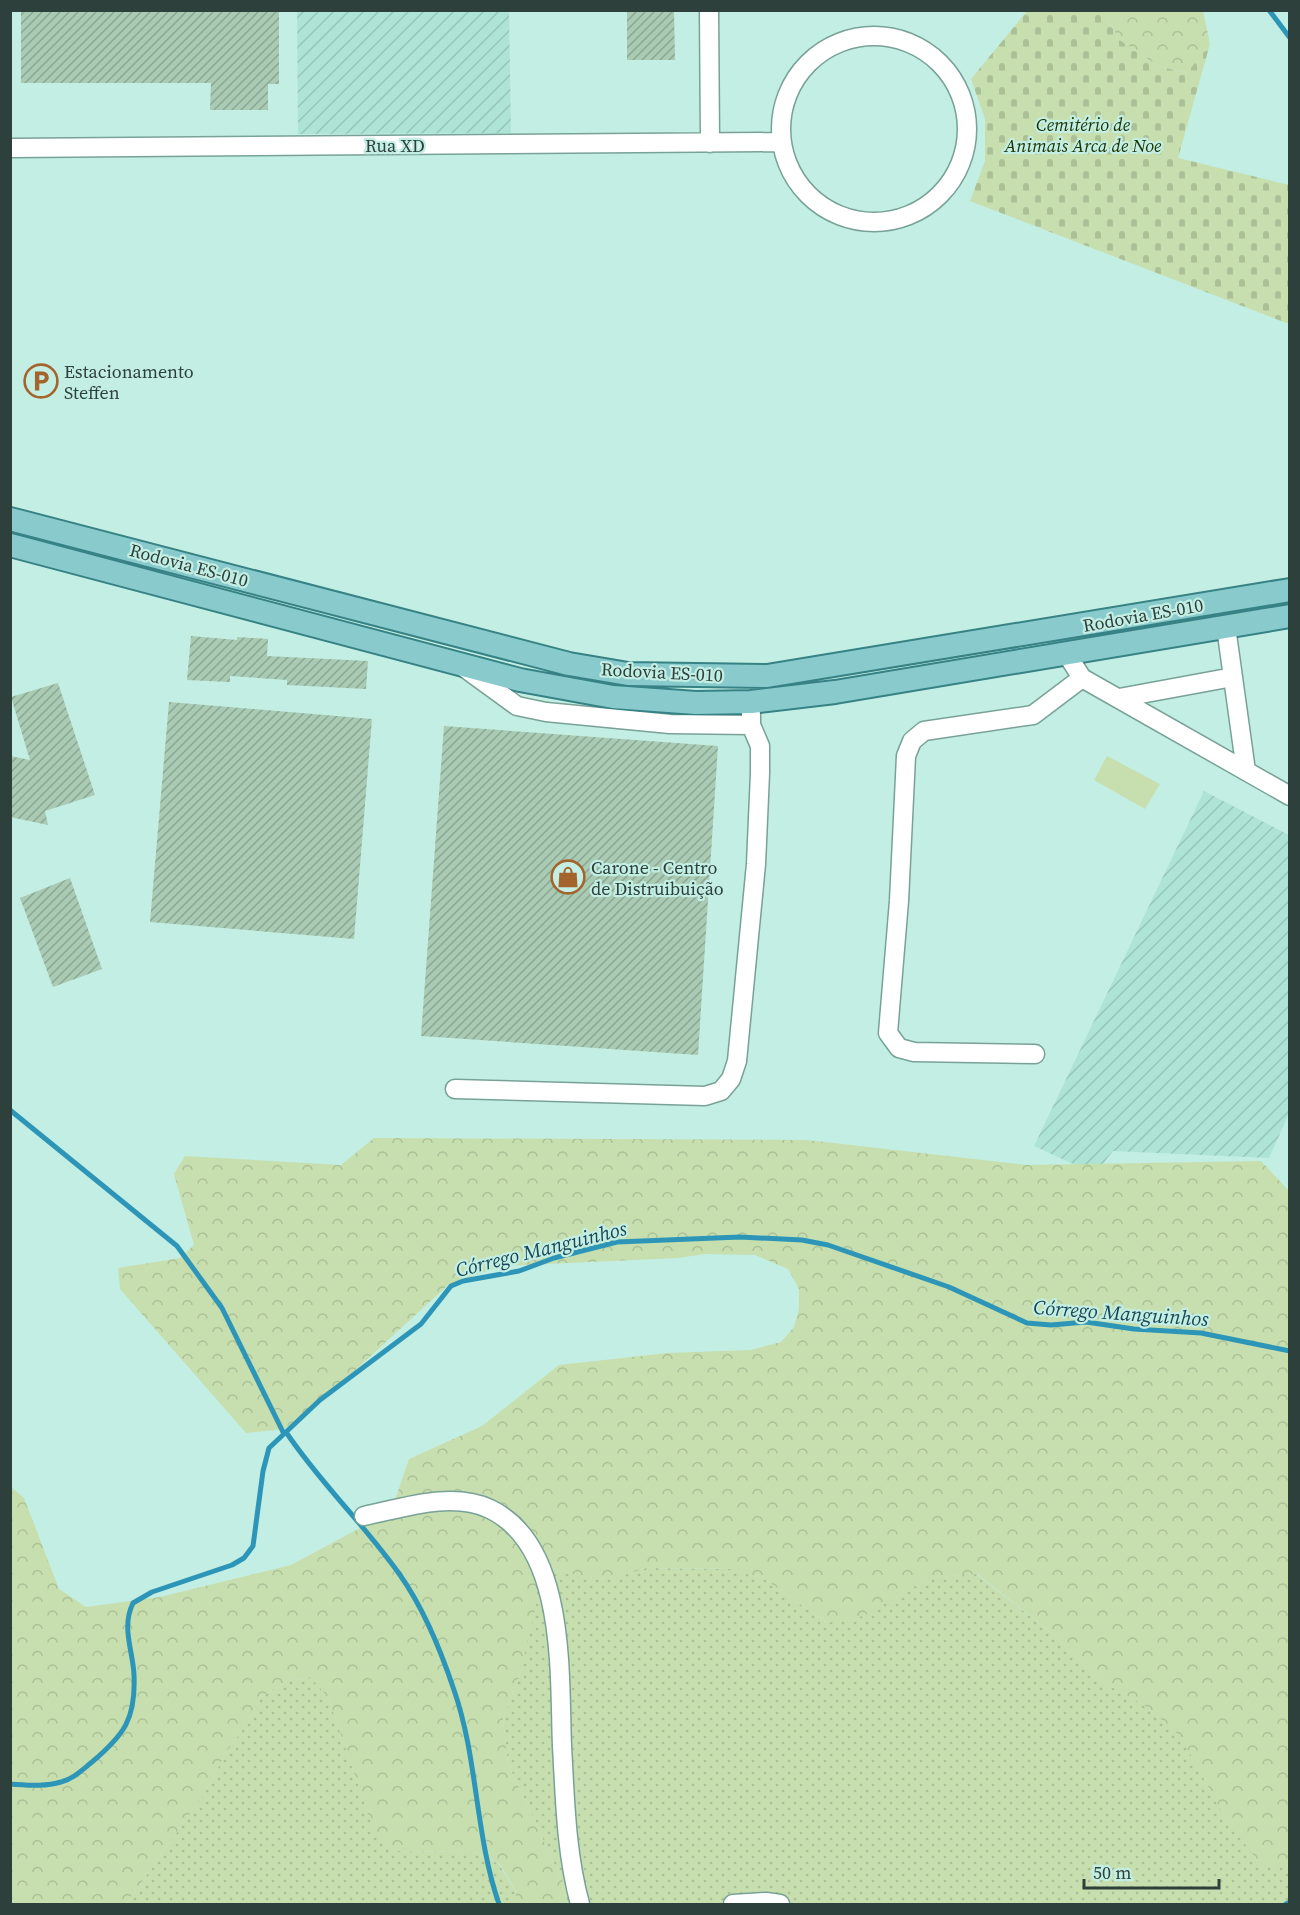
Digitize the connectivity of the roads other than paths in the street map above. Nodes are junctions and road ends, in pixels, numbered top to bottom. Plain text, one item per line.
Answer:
1 (708, 10) edge
2 (780, 142) junction
3 (710, 143) junction
4 (10, 148) edge
5 (10, 519) edge
6 (10, 546) edge
7 (1290, 590) edge
8 (1290, 616) edge
9 (1226, 627) junction
10 (1066, 653) junction
11 (459, 663) junction
12 (1233, 677) junction
13 (1082, 678) junction
14 (1119, 698) junction
15 (751, 702) junction
16 (751, 725) junction
17 (1246, 771) junction
18 (1290, 796) edge
19 (1035, 1054) dead end
20 (455, 1089) dead end
21 (364, 1516) dead end
22 (580, 1905) edge
23 (733, 1905) edge
24 (780, 1905) edge

1 - 3 street
2 - 2 street
2 - 3 street, Rua XD
3 - 4 street, Rua XD
5 - 7 main road, Rodovia ES-010
6 - 11 main road, Rodovia ES-010
8 - 9 main road, Rodovia ES-010
9 - 10 main road, Rodovia ES-010
9 - 12 street
10 - 13 street
10 - 15 main road, Rodovia ES-010
11 - 15 main road, Rodovia ES-010
11 - 16 street
12 - 14 street
12 - 17 street
13 - 14 street
13 - 19 street
14 - 17 street
15 - 16 street
16 - 20 street
17 - 18 street
21 - 22 street
23 - 24 street

